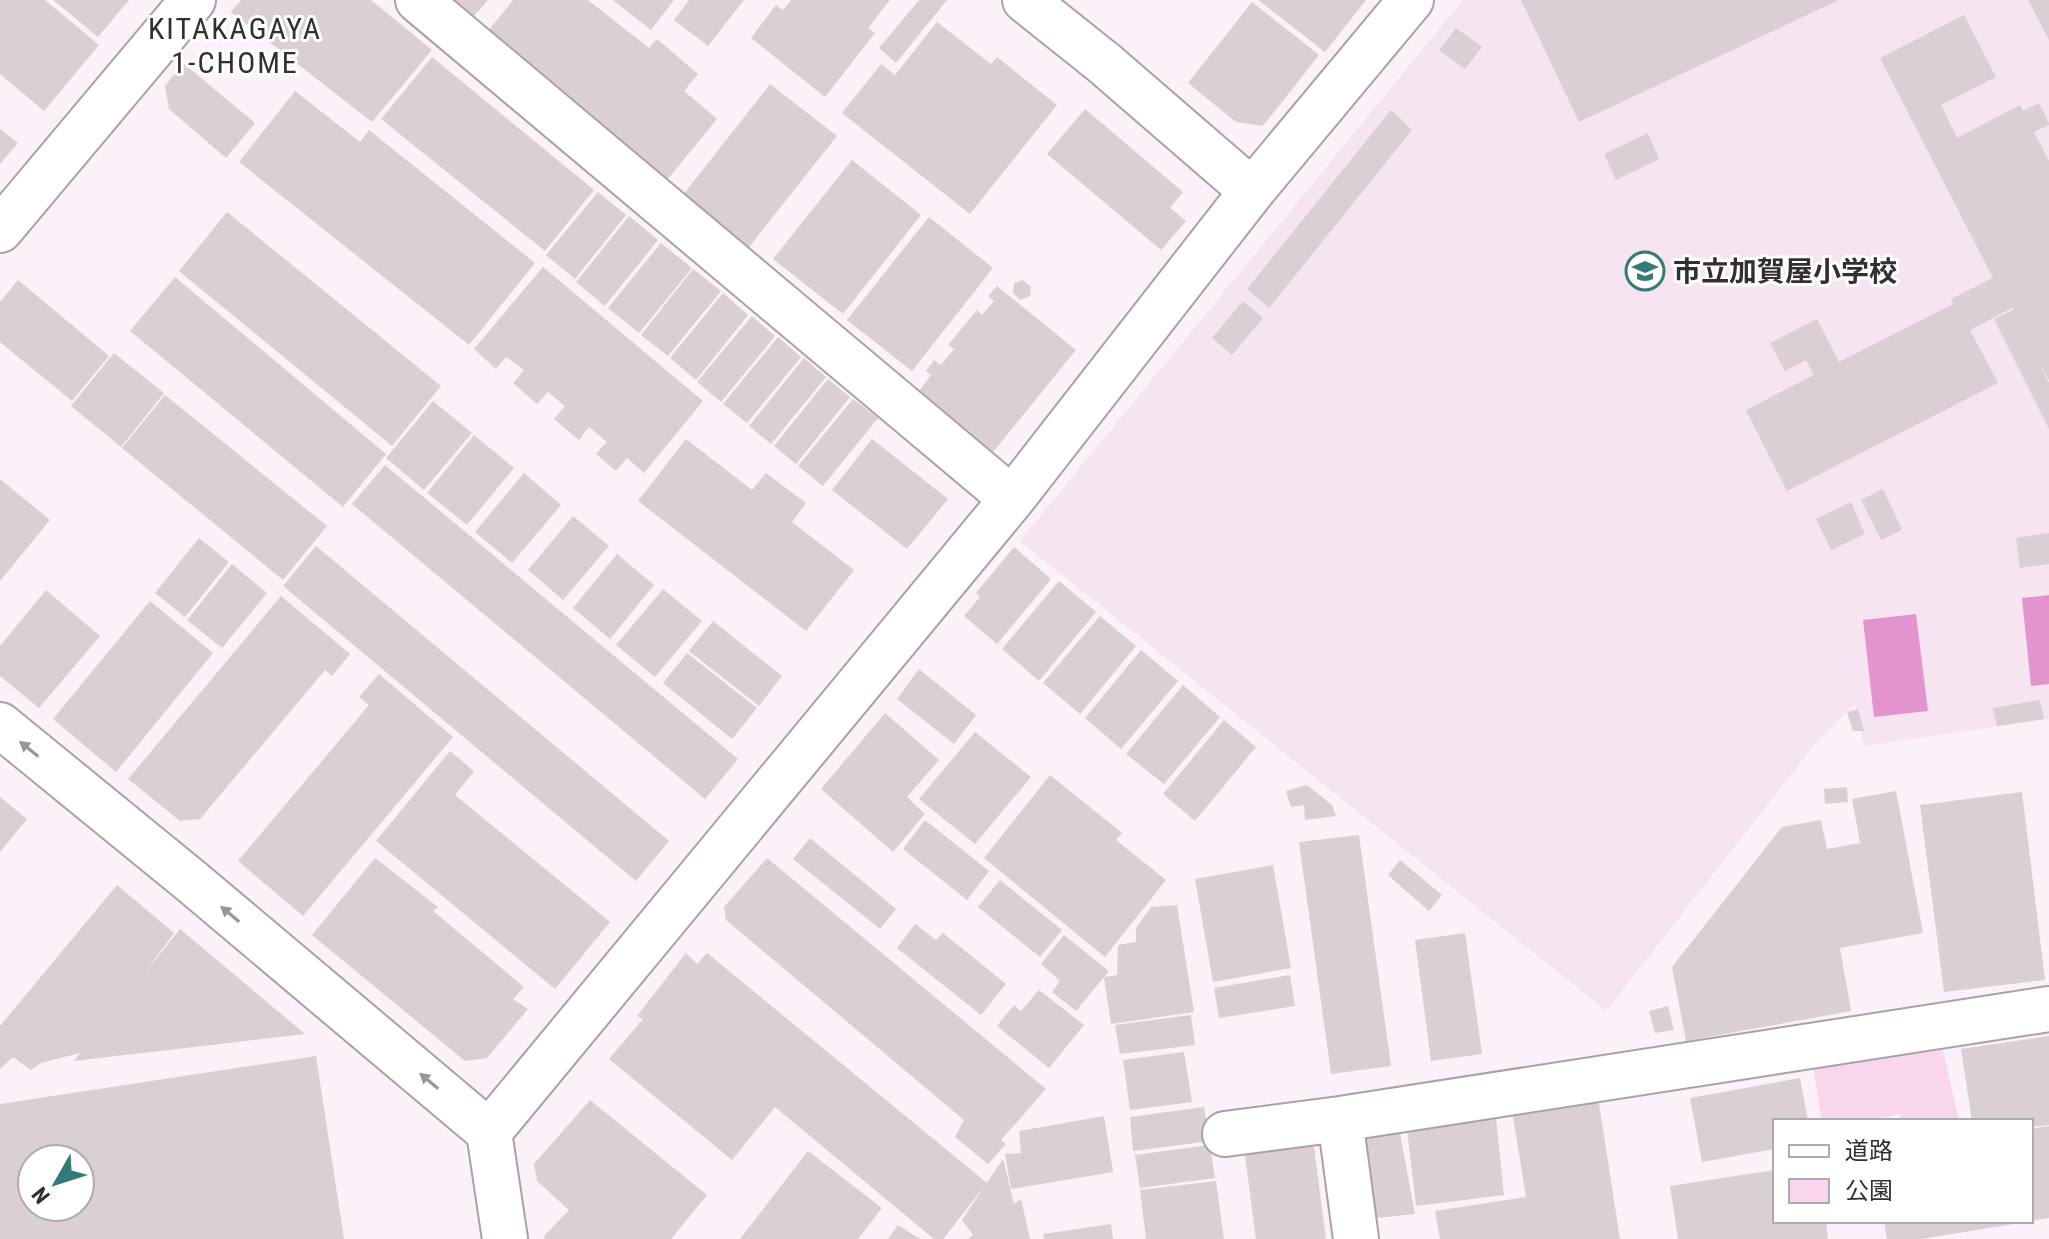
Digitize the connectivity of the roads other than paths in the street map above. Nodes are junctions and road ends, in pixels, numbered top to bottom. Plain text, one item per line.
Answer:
1 (193, 0) edge
2 (418, 0) edge
3 (1025, 0) edge
4 (1411, 0) edge
5 (1252, 191) junction
6 (0, 230) edge
7 (1012, 499) junction
8 (0, 725) edge
9 (2049, 1009) edge
10 (1340, 1119) junction
11 (489, 1132) junction
12 (1225, 1134) dead end
13 (505, 1239) edge
14 (1356, 1239) edge

1 - 6 street
2 - 7 street
3 - 5 street
4 - 5 street
5 - 7 street
7 - 11 street
11 -> 8 street
9 - 10 street
10 - 12 street
10 - 14 street
11 - 13 street

